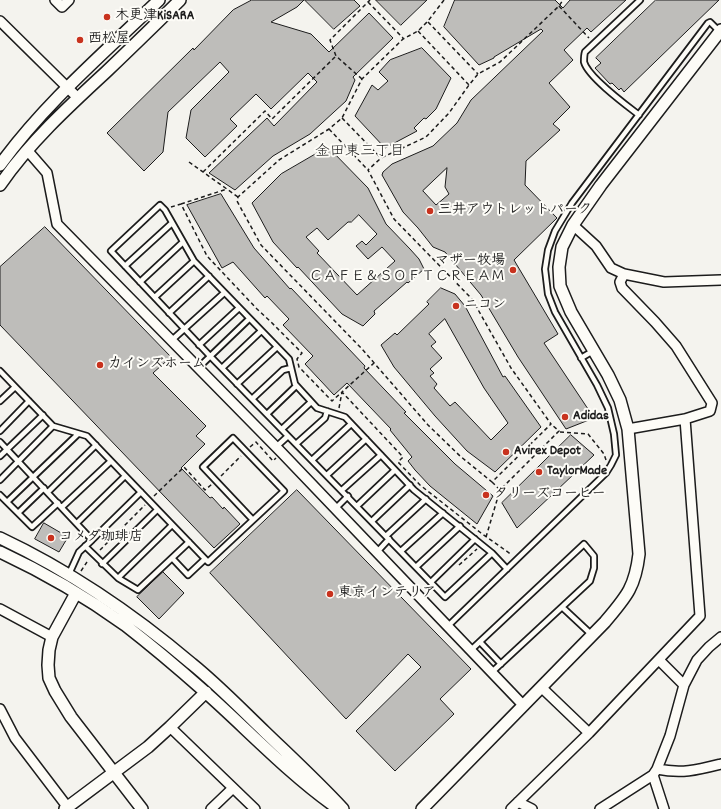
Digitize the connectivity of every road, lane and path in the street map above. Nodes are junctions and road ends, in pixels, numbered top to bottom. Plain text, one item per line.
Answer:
1 (55, 0) edge
2 (69, 0) edge
3 (159, 0) edge
4 (180, 0) edge
5 (444, 0) edge
6 (563, 0) edge
7 (640, 0) edge
8 (369, 1) edge
9 (559, 6) junction
10 (0, 21) edge
11 (428, 21) junction
12 (418, 31) junction
13 (720, 31) edge
14 (403, 38) junction
15 (590, 38) dead end
16 (336, 56) junction
17 (478, 74) junction
18 (362, 78) junction
19 (469, 85) junction
20 (68, 87) junction
21 (78, 98) junction
22 (639, 115) junction
23 (342, 118) junction
24 (329, 129) junction
25 (27, 150) junction
26 (381, 158) junction
27 (190, 162) dead end
28 (0, 165) edge
29 (368, 170) junction
30 (203, 172) junction
31 (0, 186) edge
32 (227, 189) junction
33 (238, 197) junction
34 (181, 204) junction
35 (170, 208) dead end
36 (172, 223) junction
37 (574, 224) junction
38 (183, 242) junction
39 (194, 261) junction
40 (125, 266) junction
41 (624, 274) junction
42 (209, 276) junction
43 (721, 280) edge
44 (140, 282) junction
45 (224, 293) junction
46 (155, 297) junction
47 (239, 308) junction
48 (170, 313) junction
49 (249, 319) junction
50 (185, 329) junction
51 (262, 331) junction
52 (172, 340) junction
53 (199, 345) junction
54 (277, 347) junction
55 (594, 351) junction
56 (210, 356) junction
57 (581, 358) junction
58 (374, 363) junction
59 (198, 368) junction
60 (222, 368) junction
61 (291, 368) junction
62 (0, 372) edge
63 (237, 384) junction
64 (296, 386) junction
65 (15, 387) junction
66 (342, 392) junction
67 (252, 399) junction
68 (0, 401) edge
69 (29, 401) junction
70 (311, 402) junction
71 (327, 411) junction
72 (338, 412) dead end
73 (267, 414) junction
74 (43, 415) junction
75 (685, 419) junction
76 (351, 424) junction
77 (551, 424) junction
78 (53, 426) junction
79 (282, 429) junction
80 (628, 430) junction
81 (0, 431) edge
82 (559, 431) junction
83 (78, 434) junction
84 (288, 436) junction
85 (366, 439) junction
86 (0, 442) edge
87 (296, 444) junction
88 (96, 445) junction
89 (250, 447) dead end
90 (276, 447) junction
91 (7, 449) junction
92 (381, 455) junction
93 (0, 456) edge
94 (242, 456) dead end
95 (276, 458) dead end
96 (312, 460) junction
97 (111, 461) junction
98 (19, 462) junction
99 (606, 462) dead end
100 (395, 470) junction
101 (327, 475) junction
102 (125, 476) junction
103 (33, 477) junction
104 (220, 477) dead end
105 (0, 480) edge
106 (492, 482) junction
107 (212, 484) dead end
108 (410, 485) junction
109 (44, 488) junction
110 (342, 490) junction
111 (500, 490) junction
112 (48, 492) junction
113 (141, 492) junction
114 (0, 495) edge
115 (154, 496) dead end
116 (348, 496) junction
117 (426, 499) junction
118 (7, 502) junction
119 (58, 503) junction
120 (145, 505) dead end
121 (357, 506) junction
122 (62, 507) junction
123 (335, 509) junction
124 (158, 510) junction
125 (18, 513) junction
126 (443, 513) junction
127 (253, 520) junction
128 (372, 521) junction
129 (77, 523) junction
130 (172, 525) junction
131 (460, 526) junction
132 (486, 537) junction
133 (0, 538) edge
134 (388, 538) junction
135 (475, 539) junction
136 (92, 540) junction
137 (485, 541) dead end
138 (189, 542) junction
139 (85, 546) junction
140 (98, 551) dead end
141 (401, 551) junction
142 (0, 552) edge
143 (377, 552) junction
144 (492, 553) junction
145 (512, 555) dead end
146 (172, 558) junction
147 (205, 559) junction
148 (87, 562) dead end
149 (102, 564) junction
150 (416, 566) junction
151 (507, 569) junction
152 (75, 573) junction
153 (118, 578) junction
154 (431, 582) junction
155 (76, 593) junction
156 (562, 607) junction
157 (1, 612) edge
158 (448, 626) junction
159 (592, 635) junction
160 (52, 637) junction
161 (721, 637) edge
162 (480, 642) junction
163 (472, 650) junction
164 (659, 660) junction
165 (501, 664) junction
166 (492, 672) junction
167 (684, 685) junction
168 (541, 687) junction
169 (206, 692) junction
170 (523, 705) junction
171 (0, 711) edge
172 (170, 727) junction
173 (588, 734) junction
174 (721, 764) edge
175 (114, 772) junction
176 (655, 772) junction
177 (233, 788) junction
178 (518, 802) junction
179 (67, 808) edge
180 (142, 809) edge
181 (211, 809) edge
182 (255, 809) edge
183 (338, 809) edge
184 (343, 809) edge
185 (422, 809) edge
186 (511, 809) edge
187 (532, 809) edge
188 (600, 809) edge
189 (664, 809) edge

1 - 2 street
3 - 20 street
4 - 21 street
5 - 11 path
6 - 9 path
7 - 22 lane
8 - 14 path
8 - 16 path
9 - 15 path
9 - 17 path
10 - 20 street
11 - 12 path
11 - 17 path
12 - 14 path
12 - 19 path
13 - 22 lane
13 - 37 street
14 - 18 path
16 - 18 path
16 - 30 path
17 - 19 path
18 - 23 path
19 - 26 path
20 - 21 street
20 - 28 street
21 - 25 street
22 - 57 lane
23 - 24 path
23 - 26 path
24 - 29 path
24 - 33 path
25 - 31 street
25 - 52 street
26 - 29 path
27 - 30 path
29 - 77 path
30 - 32 path
32 - 33 path
32 - 34 path
33 - 58 path
34 - 35 path
34 - 66 path
36 - 38 lane
36 - 40 lane
36 - 40 lane
37 - 41 street
37 - 55 street
38 - 39 lane
38 - 44 lane
39 - 42 lane
39 - 46 lane
40 - 44 lane
41 - 43 street
41 - 75 street
42 - 45 lane
42 - 48 lane
44 - 46 lane
45 - 47 lane
45 - 50 lane
46 - 48 lane
47 - 49 lane
47 - 53 lane
48 - 50 lane
49 - 51 lane
49 - 56 lane
50 - 52 lane
50 - 53 lane
51 - 54 lane
51 - 60 lane
52 - 59 street
53 - 56 lane
54 - 61 lane
54 - 63 lane
55 - 57 lane
55 - 80 street
56 - 59 lane
56 - 60 lane
57 - 151 lane
58 - 66 path
58 - 106 path
59 - 90 street
60 - 63 lane
61 - 64 lane
61 - 67 lane
62 - 65 lane
63 - 67 lane
64 - 70 lane
64 - 73 lane
65 - 68 lane
65 - 69 lane
66 - 72 path
66 - 132 path
67 - 73 lane
69 - 74 lane
69 - 81 lane
70 - 71 lane
70 - 79 lane
71 - 76 lane
71 - 87 lane
73 - 79 lane
74 - 78 lane
74 - 91 lane
75 - 80 street
75 - 164 street
76 - 85 lane
76 - 96 lane
77 - 82 path
77 - 106 path
78 - 83 lane
78 - 98 lane
79 - 84 lane
80 - 159 street
82 - 99 path
82 - 111 path
83 - 88 lane
83 - 103 lane
84 - 87 lane
84 - 90 lane
85 - 92 lane
85 - 101 lane
86 - 91 lane
87 - 96 lane
88 - 97 lane
88 - 112 lane
89 - 95 path
90 - 123 street
91 - 93 lane
91 - 98 lane
92 - 100 lane
92 - 110 lane
94 - 104 path
96 - 101 lane
97 - 102 lane
97 - 122 lane
98 - 103 lane
98 - 105 lane
100 - 108 lane
100 - 121 lane
101 - 110 lane
102 - 113 lane
102 - 129 lane
103 - 109 lane
103 - 118 lane
106 - 111 path
107 - 115 path
108 - 117 lane
108 - 128 lane
109 - 112 lane
109 - 125 lane
110 - 116 lane
111 - 132 path
112 - 119 lane
113 - 124 lane
113 - 136 lane
114 - 118 lane
116 - 121 lane
116 - 123 lane
117 - 126 lane
117 - 134 lane
118 - 125 lane
119 - 122 lane
119 - 125 lane
120 - 140 path
121 - 128 lane
122 - 129 lane
123 - 143 street
124 - 130 lane
124 - 149 lane
126 - 131 lane
126 - 141 lane
127 - 127 lane
127 - 147 lane
128 - 134 lane
129 - 136 lane
130 - 138 lane
130 - 153 lane
131 - 135 lane
131 - 150 lane
132 - 137 path
132 - 145 path
133 - 152 street
134 - 141 lane
134 - 143 lane
135 - 144 lane
135 - 154 lane
136 - 139 lane
138 - 146 lane
138 - 147 lane
139 - 149 lane
139 - 152 lane
141 - 150 lane
142 - 155 street
143 - 158 street
144 - 151 lane
144 - 154 lane
146 - 147 lane
146 - 153 lane
148 - 152 path
149 - 153 lane
150 - 154 lane
151 - 158 lane
152 - 184 street
155 - 160 street
155 - 169 street
156 - 159 lane
156 - 162 lane
156 - 165 lane
157 - 160 street
158 - 163 street
159 - 168 street
160 - 175 street
161 - 167 street
162 - 163 lane
162 - 165 lane
163 - 166 street
164 - 167 street
164 - 173 street
165 - 166 lane
166 - 170 street
167 - 176 street
168 - 170 street
168 - 173 street
169 - 172 street
169 - 183 street
170 - 185 street
171 - 179 street
172 - 175 street
172 - 177 street
173 - 178 street
174 - 176 street
175 - 179 street
175 - 180 street
176 - 188 street
176 - 189 street
177 - 181 street
177 - 182 street
178 - 186 street
178 - 187 street

